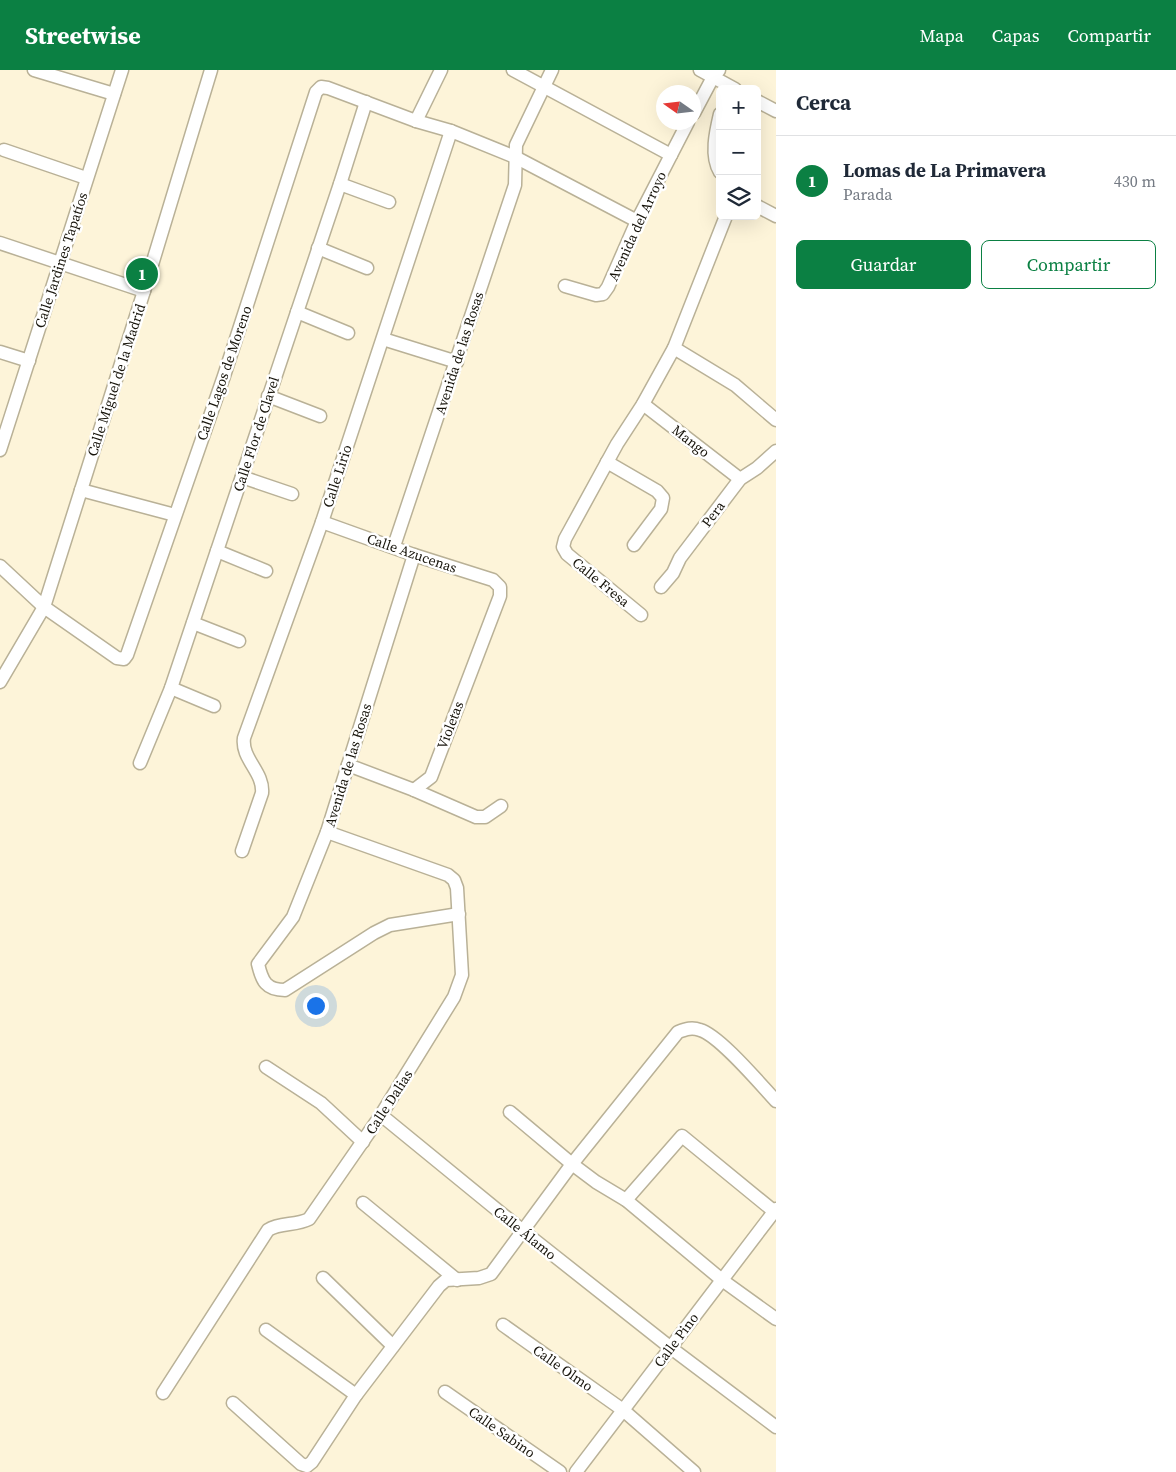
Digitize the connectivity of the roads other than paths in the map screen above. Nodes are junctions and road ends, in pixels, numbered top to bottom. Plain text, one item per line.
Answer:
1 (34, 70) edge
2 (122, 70) edge
3 (211, 70) edge
4 (440, 70) edge
5 (513, 70) edge
6 (552, 70) edge
7 (700, 70) edge
8 (716, 74) edge
9 (727, 85) edge
10 (544, 87) junction
11 (114, 94) junction
12 (701, 101) edge
13 (366, 102) junction
14 (761, 103) edge
15 (776, 111) edge
16 (416, 121) junction
17 (684, 130) edge
18 (451, 131) junction
19 (716, 132) edge
20 (4, 150) dead end
21 (671, 155) junction
22 (515, 158) junction
23 (716, 158) edge
24 (86, 178) junction
25 (340, 184) junction
26 (389, 202) dead end
27 (761, 208) edge
28 (776, 216) edge
29 (724, 220) edge
30 (637, 221) junction
31 (0, 243) edge
32 (318, 248) junction
33 (60, 264) junction
34 (367, 268) dead end
35 (564, 286) dead end
36 (144, 291) junction
37 (297, 312) junction
38 (348, 333) dead end
39 (382, 339) junction
40 (674, 348) junction
41 (0, 352) edge
42 (29, 361) junction
43 (456, 362) junction
44 (268, 396) junction
45 (643, 404) junction
46 (320, 416) dead end
47 (776, 420) edge
48 (0, 450) edge
49 (776, 451) edge
50 (607, 462) junction
51 (242, 476) junction
52 (740, 479) junction
53 (81, 490) junction
54 (292, 494) dead end
55 (175, 515) junction
56 (322, 522) junction
57 (634, 545) dead end
58 (394, 546) junction
59 (217, 551) junction
60 (414, 554) junction
61 (0, 566) edge
62 (266, 571) dead end
63 (500, 587) joint
64 (661, 587) dead end
65 (44, 607) junction
66 (641, 615) dead end
67 (193, 623) junction
68 (239, 640) dead end
69 (0, 682) edge
70 (171, 688) junction
71 (214, 706) dead end
72 (140, 763) dead end
73 (348, 765) junction
74 (414, 790) junction
75 (501, 806) dead end
76 (327, 832) junction
77 (242, 851) dead end
78 (459, 914) junction
79 (266, 1067) dead end
80 (776, 1101) edge
81 (510, 1112) dead end
82 (382, 1115) junction
83 (363, 1142) junction
84 (572, 1164) junction
85 (626, 1200) junction
86 (363, 1203) dead end
87 (775, 1211) edge
88 (523, 1231) junction
89 (323, 1278) dead end
90 (457, 1280) junction
91 (722, 1280) junction
92 (776, 1319) edge
93 (503, 1325) dead end
94 (266, 1330) dead end
95 (393, 1346) junction
96 (671, 1348) junction
97 (445, 1392) dead end
98 (163, 1393) dead end
99 (356, 1395) junction
100 (233, 1403) dead end
101 (623, 1410) junction
102 (776, 1427) edge
103 (560, 1472) edge
104 (576, 1472) edge
105 (694, 1472) edge

1 - 11 street
2 - 11 street, Calle Jardines Tapatíos
3 - 36 street, Calle Miguel de la Madrid
4 - 16 street
5 - 10 street
6 - 10 street, Avenida de las Rosas
7 - 8 street
8 - 9 street
8 - 12 street
10 - 21 street
10 - 22 street, Avenida de las Rosas
11 - 24 street, Calle Jardines Tapatíos
13 - 16 street
13 - 25 street, Calle Flor de Clavel
13 - 55 street, Calle Lagos de Moreno
14 - 15 street
16 - 18 street
17 - 21 street, Avenida del Arroyo
18 - 22 street
18 - 39 street, Calle Lirio
19 - 23 street
20 - 24 street
21 - 30 street, Avenida del Arroyo
22 - 30 street
22 - 43 street, Avenida de las Rosas
24 - 33 street, Calle Jardines Tapatíos
25 - 26 street
25 - 32 street, Calle Flor de Clavel
27 - 28 street
29 - 40 street
30 - 35 street, Avenida del Arroyo
31 - 33 street
32 - 34 street
32 - 37 street, Calle Flor de Clavel
33 - 36 street
33 - 42 street, Calle Jardines Tapatíos
36 - 53 street, Calle Miguel de la Madrid
37 - 38 street
37 - 44 street, Calle Flor de Clavel
39 - 43 street
39 - 56 street, Calle Lirio
40 - 45 street
40 - 47 street
41 - 42 street
42 - 48 street, Calle Jardines Tapatíos
43 - 58 street, Avenida de las Rosas
44 - 46 street
44 - 51 street, Calle Flor de Clavel
45 - 50 street
45 - 52 street, Mango
49 - 52 street, Pera
50 - 57 street
50 - 66 street, Calle Fresa
51 - 54 street
51 - 59 street, Calle Flor de Clavel
52 - 64 street, Pera
53 - 55 street
53 - 65 street, Calle Miguel de la Madrid
55 - 65 street, Calle Lagos de Moreno
56 - 58 street, Calle Azucenas
56 - 77 street, Calle Lirio
58 - 60 street, Calle Azucenas
59 - 62 street
59 - 67 street, Calle Flor de Clavel
60 - 63 street, Calle Azucenas
60 - 73 street, Avenida de las Rosas
61 - 65 street
63 - 74 street, Violetas
65 - 69 street, Calle Miguel de la Madrid
67 - 68 street
67 - 70 street, Calle Flor de Clavel
70 - 71 street
70 - 72 street, Calle Flor de Clavel
73 - 74 street
73 - 76 street, Avenida de las Rosas
74 - 75 street
76 - 78 street, Calle Dalias
76 - 78 street, Avenida de las Rosas
78 - 82 street, Calle Dalias
79 - 83 street
80 - 84 street
81 - 84 street
82 - 83 street, Calle Dalias
82 - 88 street, Calle Álamo
83 - 98 street, Calle Dalias
84 - 85 street
84 - 88 street
85 - 87 street
85 - 91 street
86 - 90 street
87 - 91 street, Calle Pino
88 - 90 street
88 - 96 street, Calle Álamo
89 - 95 street
90 - 95 street
91 - 92 street
91 - 96 street, Calle Pino
93 - 101 street, Calle Olmo
94 - 99 street
95 - 99 street
96 - 101 street, Calle Pino
96 - 102 street, Calle Álamo
97 - 103 street, Calle Sabino
99 - 100 street
101 - 104 street, Calle Pino
101 - 105 street, Calle Olmo

